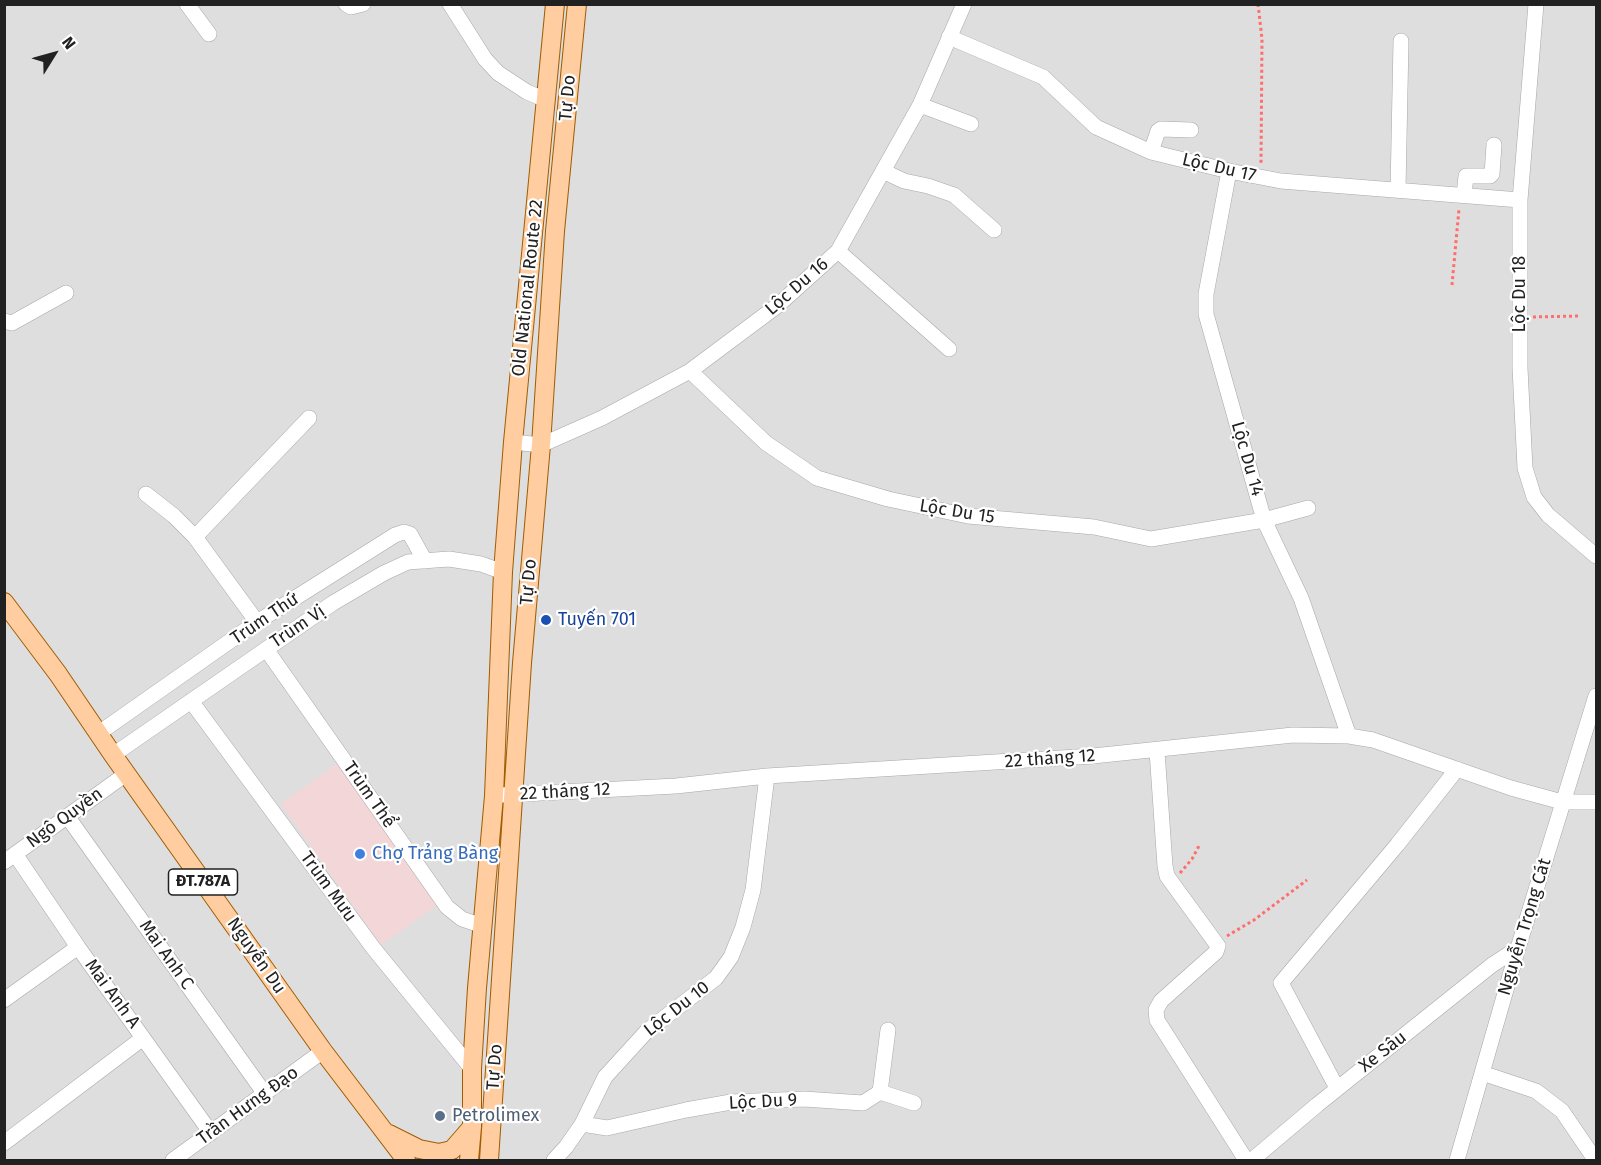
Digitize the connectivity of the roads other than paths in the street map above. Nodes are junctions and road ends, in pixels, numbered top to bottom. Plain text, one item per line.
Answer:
1 (187, 4) edge
2 (346, 4) edge
3 (363, 4) edge
4 (450, 4) edge
5 (555, 4) edge
6 (577, 4) edge
7 (964, 4) edge
8 (1536, 4) edge
9 (209, 34) dead end
10 (950, 37) junction
11 (1401, 42) dead end
12 (546, 100) junction
13 (920, 105) junction
14 (971, 124) dead end
15 (1191, 130) dead end
16 (1494, 145) dead end
17 (1151, 152) junction
18 (883, 171) junction
19 (1229, 171) junction
20 (1398, 190) junction
21 (1462, 195) junction
22 (1520, 200) junction
23 (994, 230) dead end
24 (838, 251) junction
25 (66, 293) dead end
26 (4, 321) edge
27 (949, 349) dead end
28 (690, 371) junction
29 (309, 418) dead end
30 (513, 442) junction
31 (541, 445) junction
32 (146, 495) dead end
33 (1308, 508) dead end
34 (1264, 520) junction
35 (195, 537) junction
36 (1596, 556) edge
37 (425, 561) junction
38 (503, 572) junction
39 (4, 602) edge
40 (257, 622) junction
41 (266, 649) junction
42 (1596, 696) edge
43 (192, 700) junction
44 (99, 733) junction
45 (1349, 736) junction
46 (1157, 751) junction
47 (113, 755) junction
48 (1457, 769) junction
49 (126, 774) junction
50 (767, 776) junction
51 (513, 795) junction
52 (494, 796) junction
53 (1562, 801) junction
54 (1596, 802) edge
55 (67, 816) junction
56 (10, 858) edge
57 (483, 926) junction
58 (78, 947) junction
59 (1518, 948) junction
60 (4, 1000) edge
61 (888, 1030) dead end
62 (143, 1038) junction
63 (323, 1051) junction
64 (472, 1069) junction
65 (1482, 1072) junction
66 (1338, 1088) junction
67 (880, 1092) junction
68 (265, 1094) junction
69 (914, 1103) dead end
70 (582, 1124) junction
71 (472, 1127) junction
72 (211, 1133) junction
73 (386, 1133) junction
74 (4, 1143) edge
75 (1596, 1156) edge
76 (1255, 1159) edge
77 (173, 1161) edge
78 (406, 1161) edge
79 (469, 1161) edge
80 (489, 1161) edge
81 (554, 1161) edge
82 (1457, 1161) edge

1 - 9 street
2 - 3 street
4 - 12 street
5 - 12 main road, Old National Route 22
6 - 31 main road, Tự Do
7 - 10 street, Lộc Du 16
8 - 22 street, Lộc Du 18
10 - 13 street, Lộc Du 16
10 - 17 street, Lộc Du 17
11 - 20 street
12 - 30 main road, Old National Route 22
13 - 14 street
13 - 18 street, Lộc Du 16
15 - 17 street
16 - 21 street
17 - 19 street, Lộc Du 17
18 - 23 street
18 - 24 street, Lộc Du 16
19 - 20 street, Lộc Du 17
19 - 34 street, Lộc Du 14
20 - 21 street, Lộc Du 17
21 - 22 street, Lộc Du 17
22 - 36 street, Lộc Du 18
24 - 27 street
24 - 28 street, Lộc Du 16
25 - 26 street
28 - 31 street, Lộc Du 16
28 - 34 street, Lộc Du 15
29 - 35 street
30 - 31 street, Lộc Du 16
30 - 38 main road, Old National Route 22
31 - 51 main road, Tự Do
32 - 35 street
33 - 34 street, Lộc Du 15
34 - 45 street, Lộc Du 14
35 - 40 street
37 - 38 street, Trùm Vị
37 - 40 street, Trùm Thứ
37 - 41 street, Trùm Vị
38 - 52 main road, Tự Do
39 - 44 main road, Nguyễn Du / ĐT.787A
40 - 44 street, Trùm Thứ
41 - 43 street, Trùm Vị
41 - 57 street, Trùm Thể
42 - 53 street, Nguyễn Trọng Cát
43 - 47 street, Trùm Vị
43 - 64 street, Trùm Mưu
44 - 47 main road, Nguyễn Du / ĐT.787A
45 - 46 street, 22 tháng 12
45 - 48 street, 22 tháng 12
46 - 50 street, 22 tháng 12
46 - 76 street
47 - 49 main road, Nguyễn Du / ĐT.787A
48 - 53 street, 22 tháng 12
48 - 66 street
49 - 55 street, Ngô Quyền
49 - 63 main road, Nguyễn Du / ĐT.787A
50 - 51 street, 22 tháng 12
50 - 70 street, Lộc Du 10
51 - 52 street, 22 tháng 12
51 - 80 main road, Tự Do
52 - 57 main road, Tự Do
53 - 54 street, 22 tháng 12
53 - 59 street, Nguyễn Trọng Cát
55 - 56 street, Ngô Quyền
55 - 68 street, Mai Anh C
56 - 58 street, Mai Anh A
57 - 64 main road, Tự Do
58 - 60 street
58 - 62 street, Mai Anh A
59 - 65 street, Nguyễn Trọng Cát
59 - 66 street, Xe Sâu
61 - 67 street
62 - 72 street, Mai Anh A
62 - 74 street
63 - 68 street, Trần Hưng Đạo
63 - 73 main road, Nguyễn Du / ĐT.787A
64 - 71 main road, Tự Do
65 - 75 street
65 - 82 street, Nguyễn Trọng Cát
66 - 76 street, Xe Sâu
67 - 69 street
67 - 70 street, Lộc Du 9
68 - 72 street, Trần Hưng Đạo
70 - 81 street, Lộc Du 10
71 - 73 main road
71 - 79 main road, Tự Do
72 - 77 street, Trần Hưng Đạo
73 - 78 main road, Nguyễn Du / ĐT.787A

